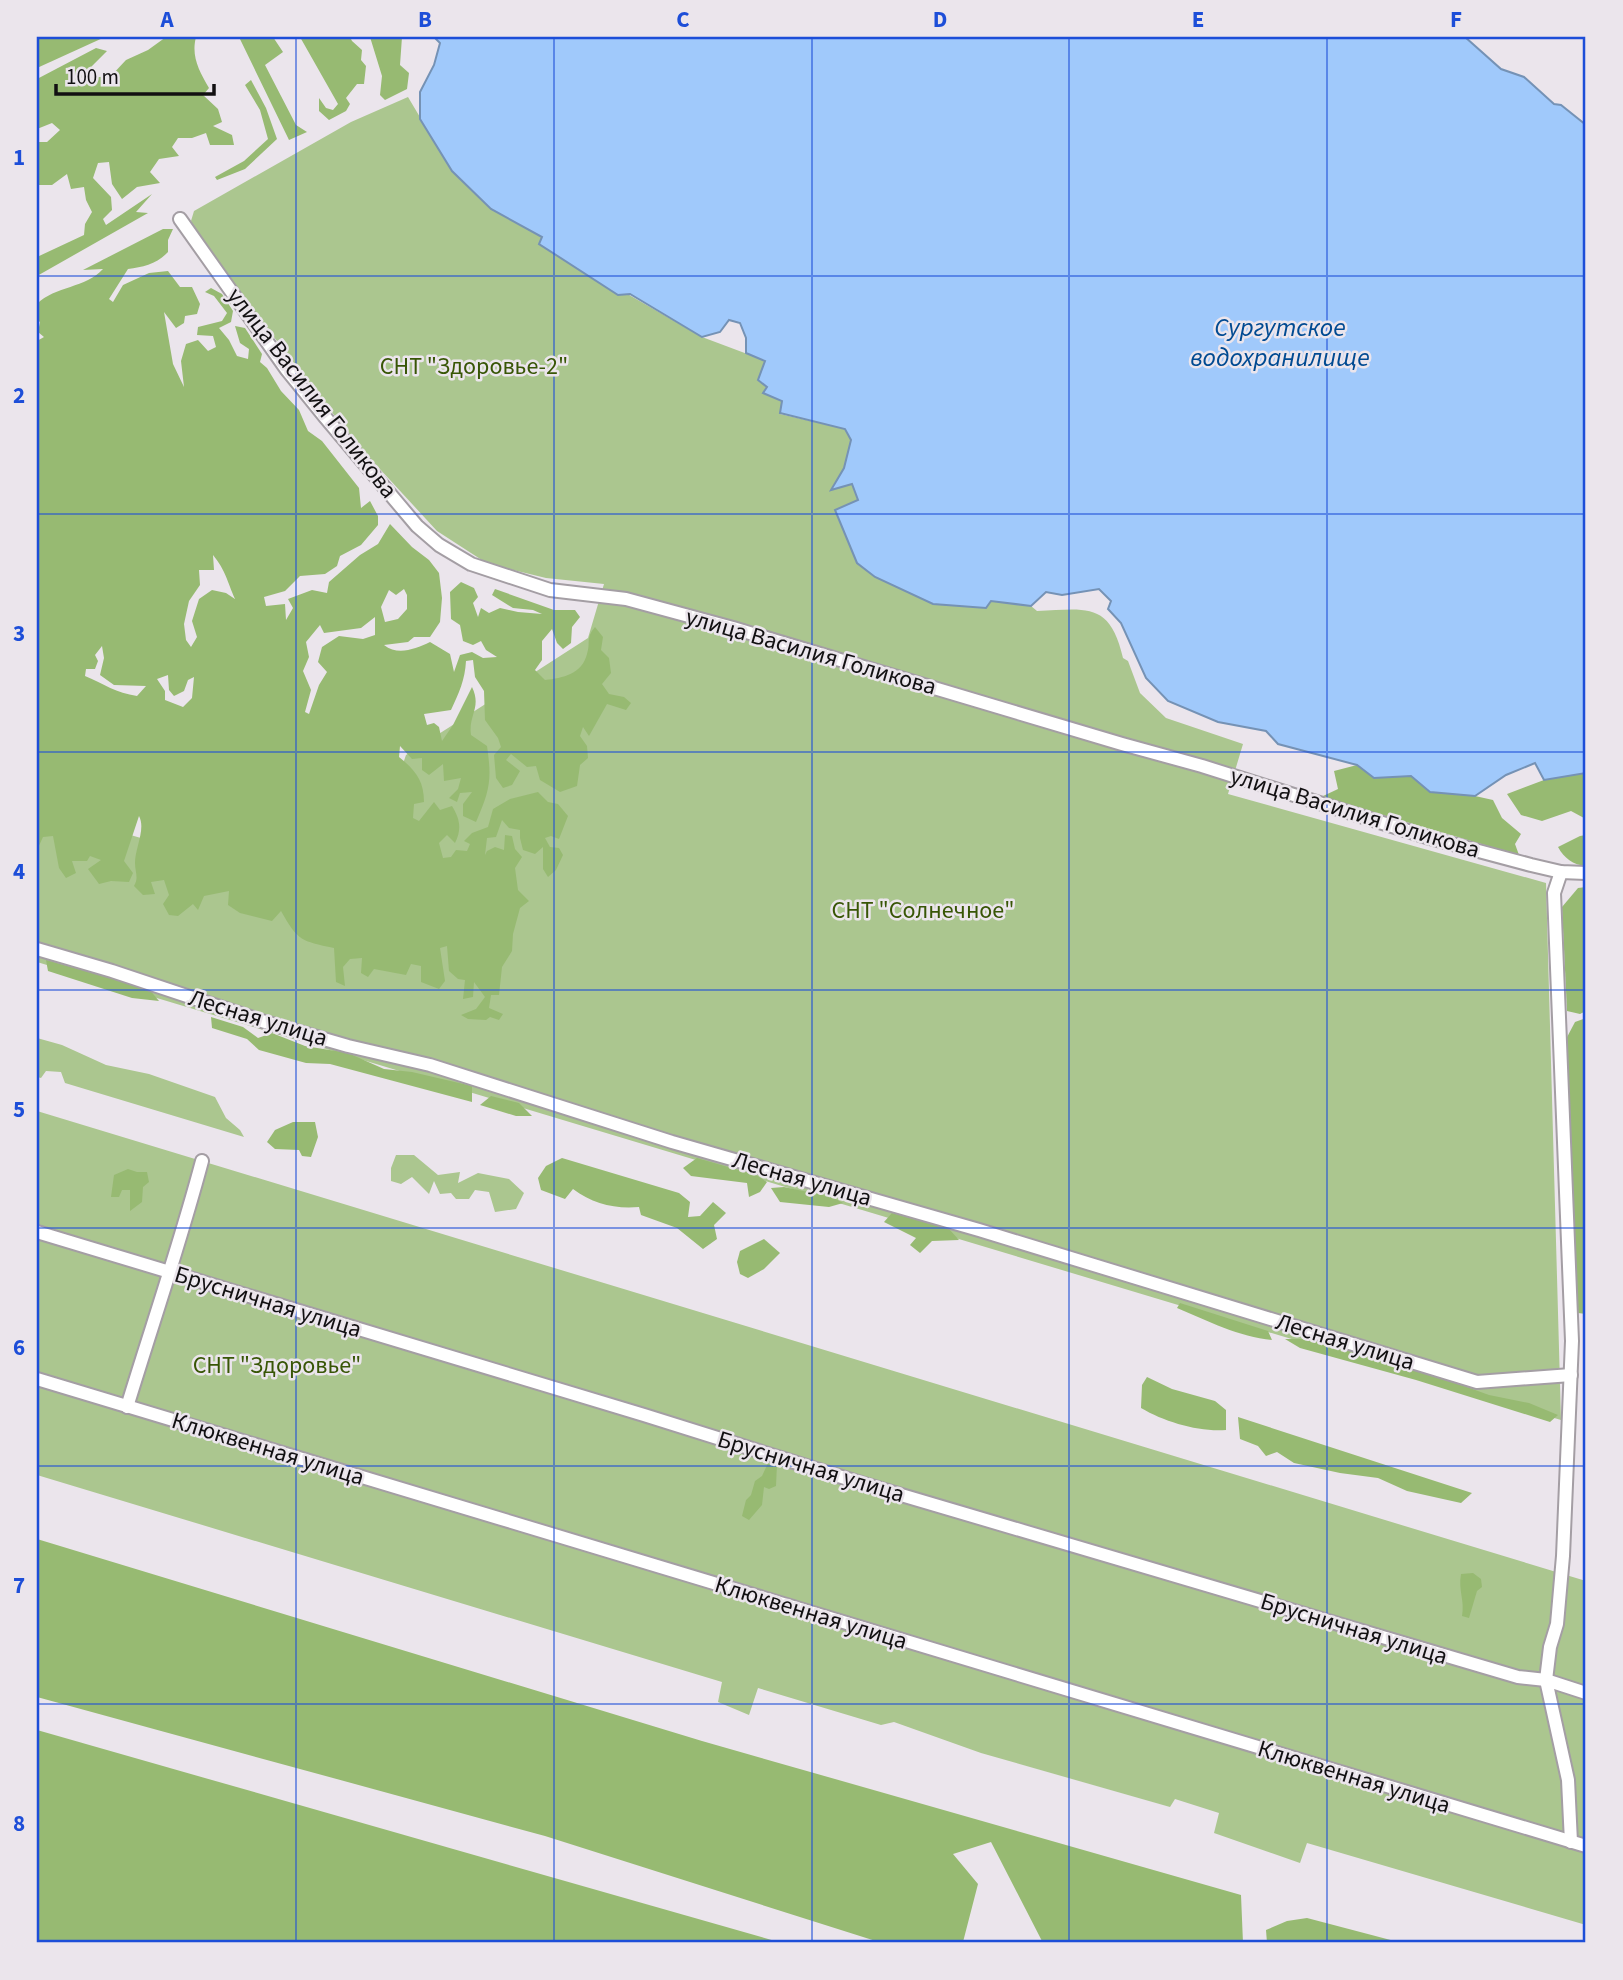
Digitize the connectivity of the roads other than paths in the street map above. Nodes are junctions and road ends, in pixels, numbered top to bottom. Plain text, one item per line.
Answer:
1 (180, 219) dead end
2 (1561, 872) junction
3 (1586, 873) edge
4 (37, 949) edge
5 (202, 1161) dead end
6 (37, 1232) edge
7 (168, 1272) junction
8 (1571, 1375) junction
9 (37, 1379) edge
10 (127, 1406) junction
11 (1546, 1680) junction
12 (1586, 1693) edge
13 (1571, 1842) junction
14 (1586, 1846) edge

1 - 2 street, улица Василия Голикова
2 - 3 street, улица Василия Голикова
2 - 8 street
4 - 8 street, Лесная улица
5 - 7 street
6 - 7 street, Брусничная улица
7 - 10 street
7 - 11 street, Брусничная улица
8 - 11 street
9 - 10 street, Клюквенная улица
10 - 13 street, Клюквенная улица
11 - 12 street, Брусничная улица
11 - 13 street
13 - 14 street, Клюквенная улица

